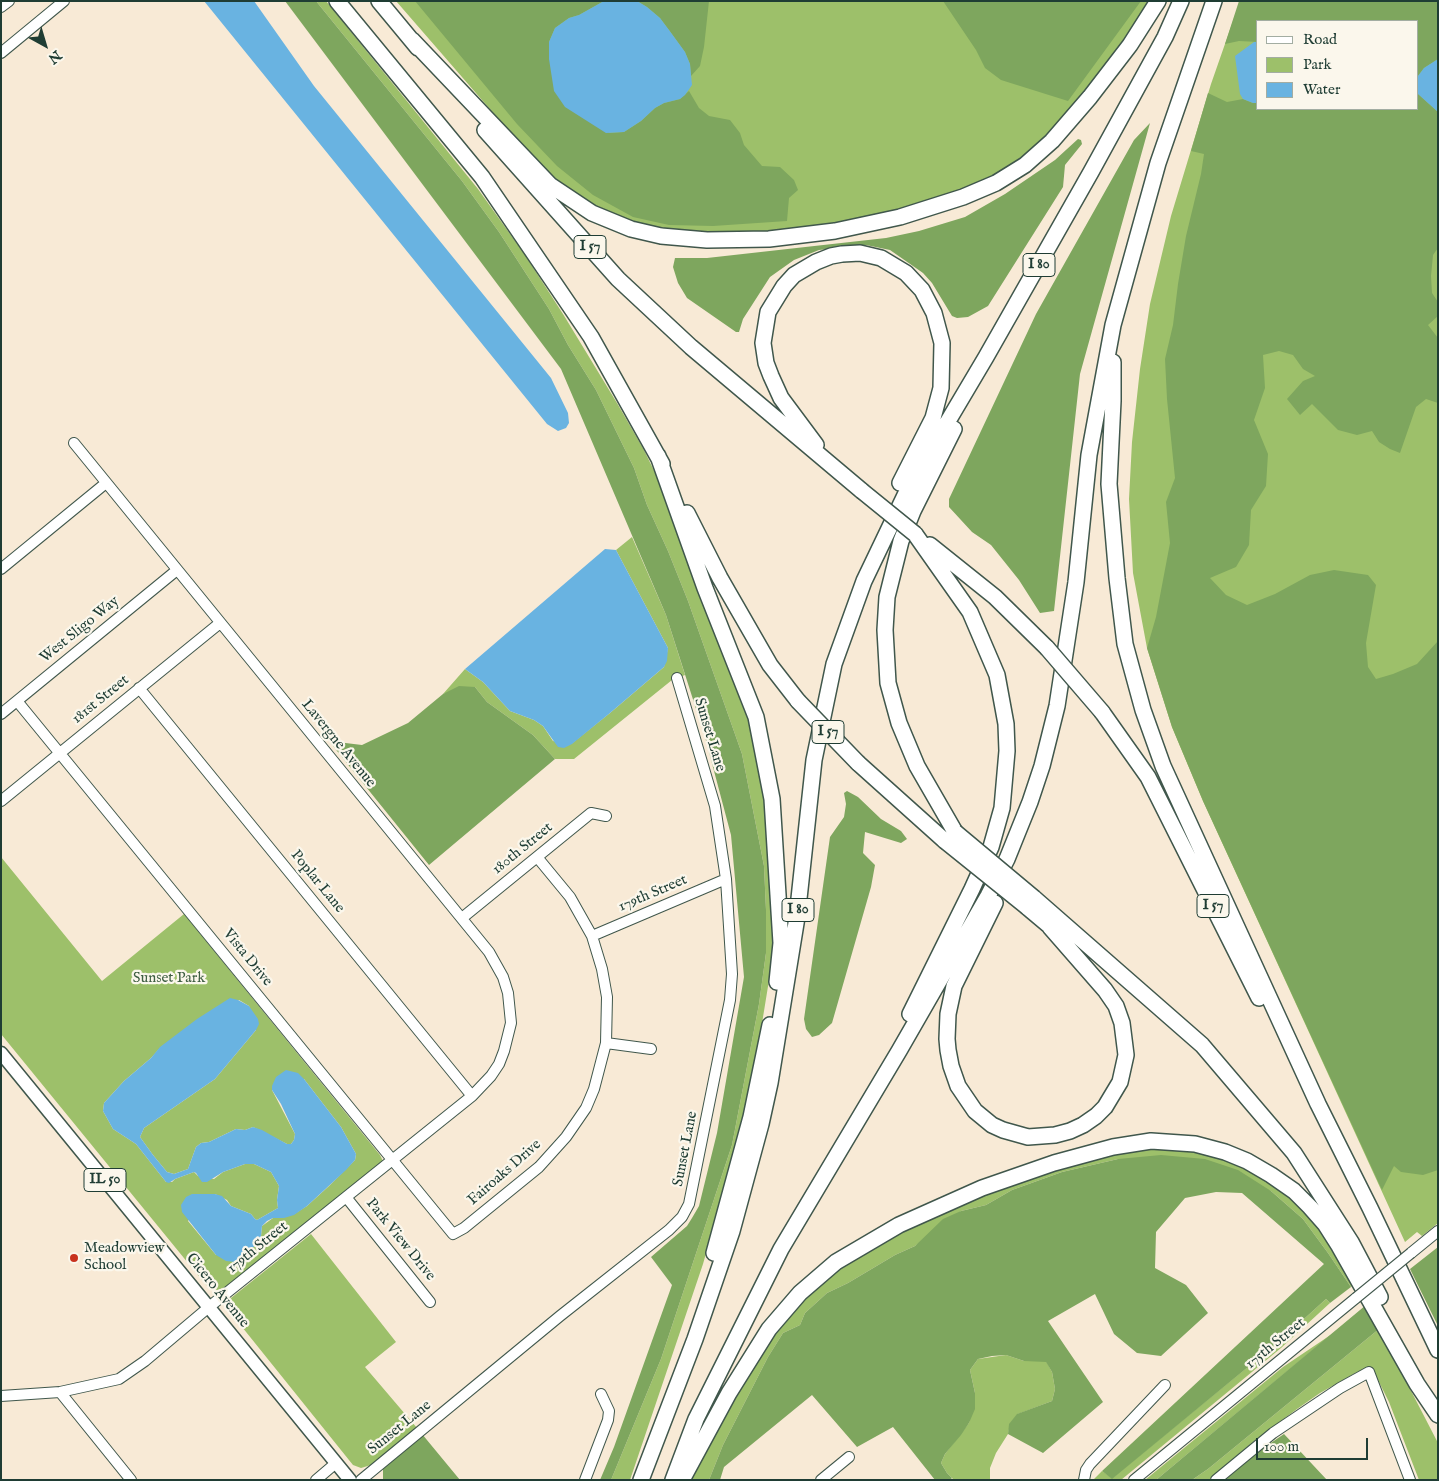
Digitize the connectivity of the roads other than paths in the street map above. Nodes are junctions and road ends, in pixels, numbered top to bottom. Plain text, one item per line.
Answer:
1 (9, 1) edge
2 (64, 1) edge
3 (337, 1) edge
4 (379, 1) edge
5 (1158, 1) edge
6 (1180, 1) edge
7 (1214, 1) edge
8 (1, 7) edge
9 (412, 40) junction
10 (2, 50) edge
11 (1113, 325) junction
12 (986, 357) junction
13 (74, 443) dead end
14 (658, 456) junction
15 (830, 464) junction
16 (106, 483) junction
17 (941, 561) junction
18 (1, 569) edge
19 (177, 570) junction
20 (864, 581) junction
21 (220, 623) junction
22 (677, 678) dead end
23 (140, 688) junction
24 (17, 701) junction
25 (1, 714) edge
26 (59, 753) junction
27 (1, 801) edge
28 (1030, 802) junction
29 (606, 816) dead end
30 (950, 836) junction
31 (537, 857) junction
32 (726, 879) junction
33 (1030, 902) junction
34 (462, 918) junction
35 (1050, 927) junction
36 (592, 936) junction
37 (606, 1043) junction
38 (651, 1049) dead end
39 (899, 1051) junction
40 (1, 1052) edge
41 (485, 1084) joint
42 (472, 1096) junction
43 (1249, 1100) junction
44 (1318, 1104) junction
45 (392, 1160) junction
46 (346, 1197) junction
47 (1438, 1231) edge
48 (453, 1234) joint
49 (430, 1302) dead end
50 (209, 1307) junction
51 (695, 1339) junction
52 (1438, 1350) edge
53 (1165, 1385) dead end
54 (60, 1392) junction
55 (600, 1394) dead end
56 (1, 1396) edge
57 (1438, 1410) edge
58 (1438, 1414) edge
59 (849, 1457) dead end
60 (336, 1462) junction
61 (130, 1480) edge
62 (316, 1480) edge
63 (350, 1480) edge
64 (361, 1480) edge
65 (585, 1480) edge
66 (641, 1480) edge
67 (673, 1480) edge
68 (682, 1480) edge
69 (821, 1480) edge
70 (1084, 1480) edge
71 (1134, 1480) edge
72 (1216, 1480) edge
73 (1410, 1480) edge

1 - 8 street
2 - 10 street
3 - 14 highway, I 57
4 - 9 highway, I 57
5 - 9 highway
6 - 12 highway, I 80
7 - 11 highway
9 - 15 highway, I 57
11 - 28 highway
11 - 44 highway
12 - 20 highway, I 80
12 - 30 highway
13 - 16 street, Lavergne Avenue
14 - 30 highway, I 57, bridge
14 - 51 highway
15 - 17 highway, I 57, bridge
15 - 20 highway
16 - 18 street
16 - 19 street, Lavergne Avenue
17 - 39 highway
17 - 44 highway, I 57, bridge
19 - 21 street, Lavergne Avenue
19 - 24 street, West Sligo Way
20 - 51 highway, I 80
21 - 23 street, 181st Street
21 - 34 street, Lavergne Avenue
22 - 32 street, Sunset Lane
23 - 26 street, 181st Street
23 - 42 street, Poplar Lane
24 - 25 street, West Sligo Way
24 - 26 street, Vista Drive
26 - 27 street, 181st Street
26 - 45 street, Vista Drive
28 - 35 highway
28 - 39 highway
29 - 31 street, 180th Street
30 - 33 highway, bridge
31 - 34 street, 180th Street
31 - 36 street, Fairoaks Drive
32 - 36 street, 179th Street
32 - 64 street, Sunset Lane
33 - 35 highway
33 - 43 highway
34 - 41 street, Lavergne Avenue
35 - 43 highway
36 - 37 street, Fairoaks Drive
37 - 38 street
37 - 48 street, Fairoaks Drive
39 - 67 highway
40 - 50 main road, Cicero Avenue / IL 50
41 - 42 street, 179th Street
42 - 45 street, 179th Street
43 - 57 highway
44 - 52 highway, I 57
45 - 46 street, 179th Street
45 - 48 street, Vista Drive
46 - 49 street, Park View Drive
46 - 50 street, 179th Street
47 - 71 street, 175th Street, bridge
50 - 54 street, 179th Street
50 - 60 main road, Cicero Avenue / IL 50
51 - 66 highway, I 80
53 - 70 street
54 - 56 street, 179th Street
54 - 61 street
55 - 65 street
58 - 68 highway
59 - 69 street
60 - 62 street
60 - 63 main road, Cicero Avenue / IL 50
72 - 73 street

